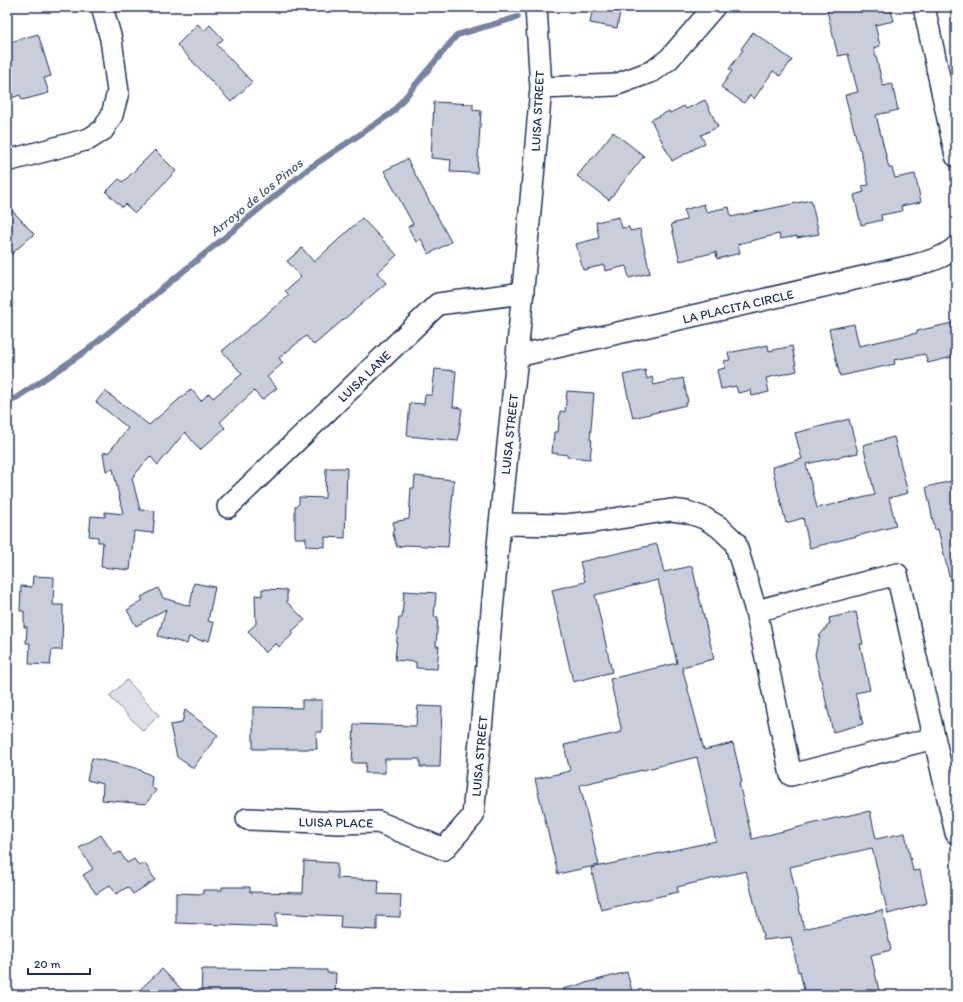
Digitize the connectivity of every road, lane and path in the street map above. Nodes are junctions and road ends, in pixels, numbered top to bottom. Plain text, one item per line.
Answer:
1 (102, 7) edge
2 (536, 7) edge
3 (714, 7) edge
4 (924, 7) edge
5 (541, 88) junction
6 (956, 156) edge
7 (7, 161) edge
8 (956, 246) edge
9 (523, 293) junction
10 (517, 356) junction
11 (228, 507) dead end
12 (500, 524) junction
13 (756, 611) junction
14 (934, 738) junction
15 (247, 819) dead end
16 (956, 833) edge
17 (444, 849) joint

1 - 7 street
2 - 5 street, LUISA STREET
3 - 5 street
4 - 6 street
5 - 9 street, LUISA STREET
8 - 10 street, LA PLACITA CIRCLE
9 - 10 street, LUISA STREET
9 - 11 street, LUISA LANE
10 - 12 street, LUISA STREET
12 - 13 street
12 - 17 street, LUISA STREET
13 - 14 street
13 - 14 street
14 - 16 street
15 - 17 street, LUISA PLACE

